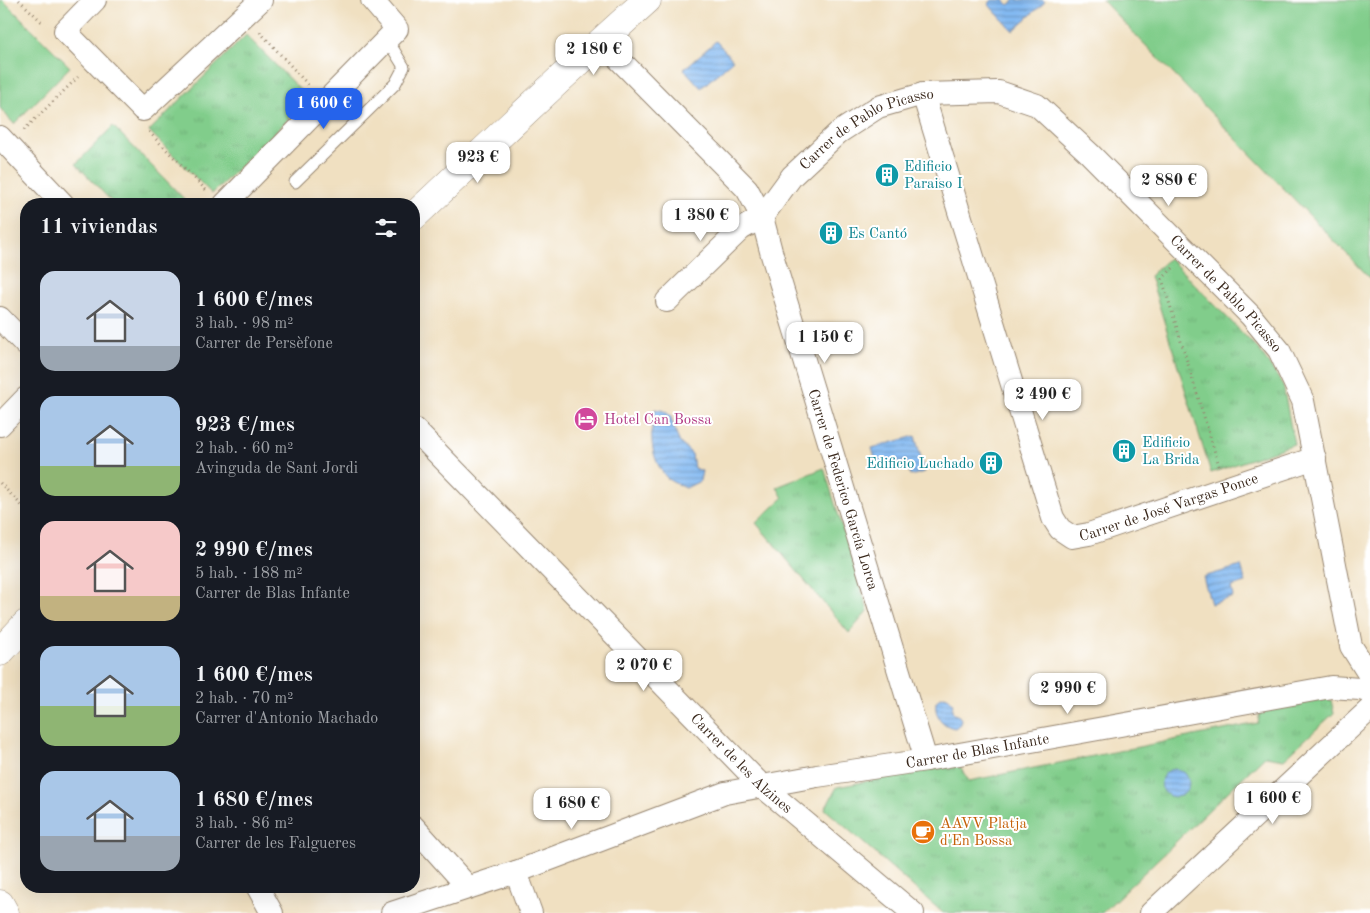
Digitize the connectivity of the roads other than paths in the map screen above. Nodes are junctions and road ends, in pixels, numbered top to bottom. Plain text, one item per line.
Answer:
1 (95, 0) edge
2 (261, 0) edge
3 (372, 0) edge
4 (647, 0) edge
5 (392, 34) junction
6 (601, 41) junction
7 (923, 94) junction
8 (4, 142) edge
9 (295, 182) dead end
10 (57, 198) edge
11 (221, 198) edge
12 (420, 210) edge
13 (762, 218) junction
14 (667, 301) dead end
15 (0, 318) edge
16 (20, 339) edge
17 (20, 404) edge
18 (0, 426) edge
19 (420, 435) edge
20 (1315, 458) junction
21 (1370, 676) edge
22 (1370, 692) edge
23 (1370, 709) edge
24 (926, 760) junction
25 (763, 786) junction
26 (420, 834) edge
27 (516, 872) junction
28 (468, 888) junction
29 (261, 893) edge
30 (0, 904) edge
31 (5, 913) edge
32 (272, 913) edge
33 (392, 913) edge
34 (531, 913) edge
35 (913, 913) edge
36 (1151, 913) edge

1 - 2 street
3 - 5 street
4 - 6 street
5 - 9 lane
5 - 11 street
6 - 12 street
6 - 13 street, Carrer de Federico García Lorca
7 - 13 street, Carrer de Pablo Picasso
7 - 20 street, Carrer de Pablo Picasso
7 - 20 street, Carrer de José Vargas Ponce
8 - 10 street
13 - 14 street, Carrer de Pablo Picasso
13 - 24 street, Carrer de Federico García Lorca
15 - 16 street
17 - 18 street
19 - 25 street, Carrer de les Alzines
20 - 21 street, Carrer de Pablo Picasso
22 - 24 street, Carrer de Blas Infante
23 - 36 street
24 - 25 street, Carrer de Blas Infante
25 - 27 street, Carrer de Blas Infante
25 - 35 street, Carrer de les Alzines
26 - 28 street
27 - 28 street, Carrer de Blas Infante
27 - 34 street
28 - 33 street, Carrer de Blas Infante
29 - 32 street
30 - 31 street

